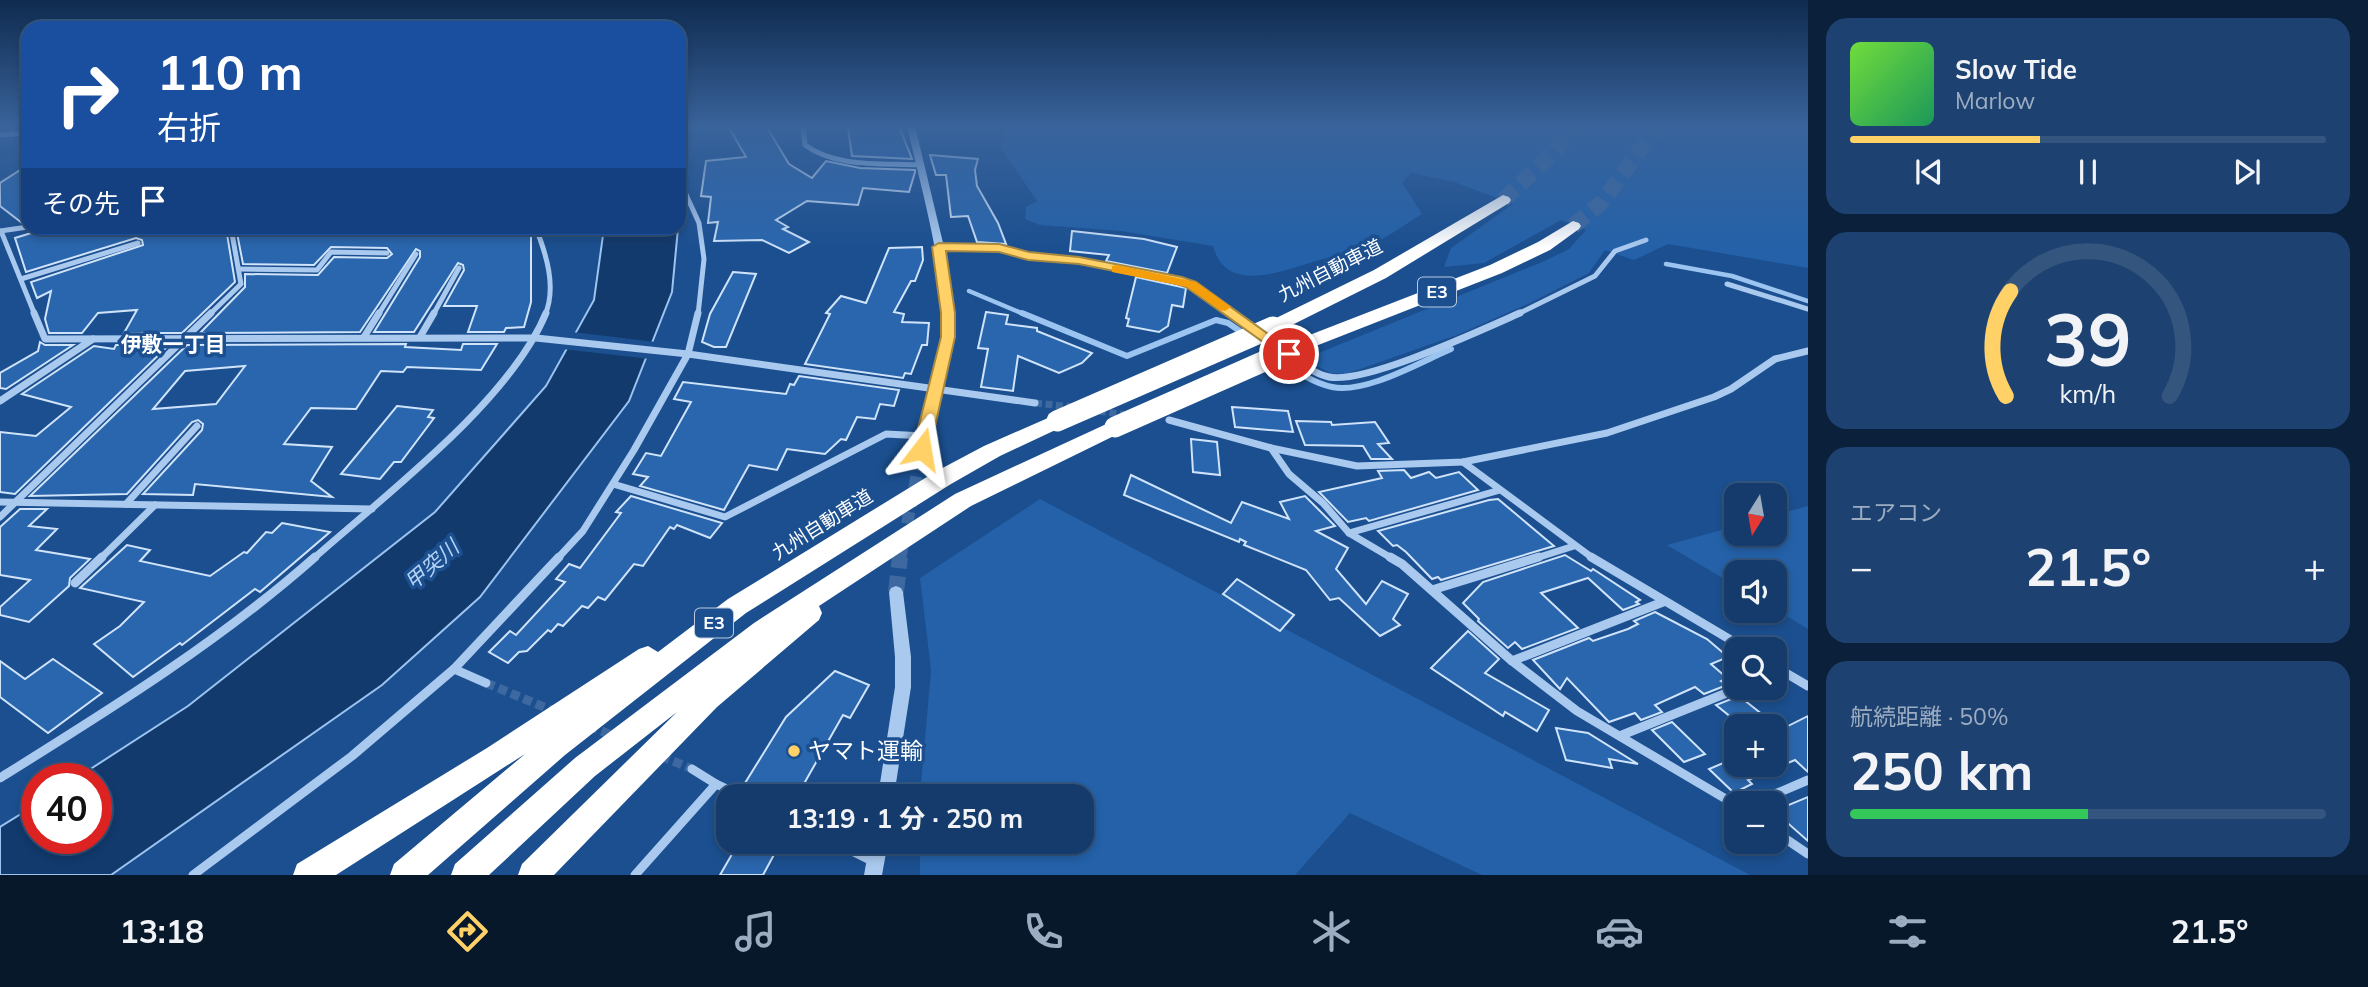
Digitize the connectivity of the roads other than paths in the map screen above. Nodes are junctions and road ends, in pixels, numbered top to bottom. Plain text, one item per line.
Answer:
1 (920, 167) edge
2 (686, 194) edge
3 (1503, 200) tunnel mouth
4 (1573, 226) tunnel mouth
5 (21, 229) edge
6 (1, 231) edge
7 (232, 235) edge
8 (539, 235) edge
9 (1646, 240) dead end
10 (138, 243) dead end
11 (939, 247) junction
12 (387, 253) dead end
13 (416, 254) dead end
14 (459, 268) dead end
15 (239, 269) junction
16 (21, 279) junction
17 (1727, 284) dead end
18 (1808, 309) edge
19 (188, 337) junction
20 (364, 337) junction
21 (420, 337) junction
22 (94, 338) junction
23 (536, 338) junction
24 (1808, 351) edge
25 (688, 354) junction
26 (936, 390) junction
27 (0, 401) edge
28 (1035, 403) tunnel mouth
29 (1169, 420) dead end
30 (197, 426) dead end
31 (924, 436) junction
32 (922, 449) tunnel mouth
33 (1271, 449) junction
34 (1463, 462) junction
35 (943, 478) junction
36 (613, 484) junction
37 (1500, 490) junction
38 (0, 502) edge
39 (15, 503) junction
40 (127, 505) junction
41 (155, 505) junction
42 (372, 509) junction
43 (0, 517) edge
44 (1349, 533) junction
45 (892, 544) junction
46 (1574, 546) junction
47 (75, 583) dead end
48 (1432, 590) junction
49 (896, 592) tunnel mouth
50 (1663, 603) junction
51 (1724, 637) edge
52 (1512, 661) junction
53 (454, 669) junction
54 (1787, 675) edge
55 (486, 683) tunnel mouth
56 (1808, 686) edge
57 (1724, 694) edge
58 (1622, 735) junction
59 (692, 769) tunnel mouth
60 (0, 778) edge
61 (1808, 779) edge
62 (716, 784) joint
63 (888, 784) edge
64 (1781, 791) edge
65 (1724, 798) edge
66 (1787, 840) edge
67 (852, 854) edge
68 (1808, 854) edge
69 (874, 869) edge
70 (193, 875) edge
71 (308, 875) edge
72 (405, 875) edge
73 (466, 875) edge
74 (533, 875) edge
75 (635, 875) edge

1 - 11 street
2 - 25 street
3 - 35 highway, 九州自動車道 / E3, bridge
4 - 45 highway, E3, bridge
5 - 6 street
6 - 16 street
7 - 15 street
8 - 23 street
9 - 11 street
10 - 16 street
11 - 26 street
12 - 15 street
13 - 20 street
14 - 21 street
15 - 19 street
16 - 22 street
17 - 18 street
19 - 20 street
19 - 22 street
19 - 39 street
20 - 21 street
21 - 23 street
22 - 27 street
23 - 25 street
23 - 42 street
24 - 34 street
25 - 26 street
25 - 36 street
26 - 28 street
26 - 31 street
29 - 33 street
30 - 40 street
31 - 32 street
31 - 36 street
33 - 34 street
33 - 44 street
34 - 37 street
35 - 71 highway
35 - 72 highway, 九州自動車道 / E3
36 - 53 street
37 - 44 street
37 - 46 street
38 - 39 street
39 - 40 street
39 - 43 street
40 - 41 street
41 - 42 street
41 - 47 street
42 - 60 street
44 - 48 street
45 - 73 highway, E3
45 - 74 highway
46 - 48 street
46 - 50 street
48 - 52 street
49 - 63 street
50 - 51 street
50 - 52 street
52 - 58 street
53 - 55 street
53 - 70 street
54 - 56 street
57 - 58 street
58 - 65 street
59 - 62 street
61 - 64 street
62 - 75 street
66 - 68 street
67 - 69 street

